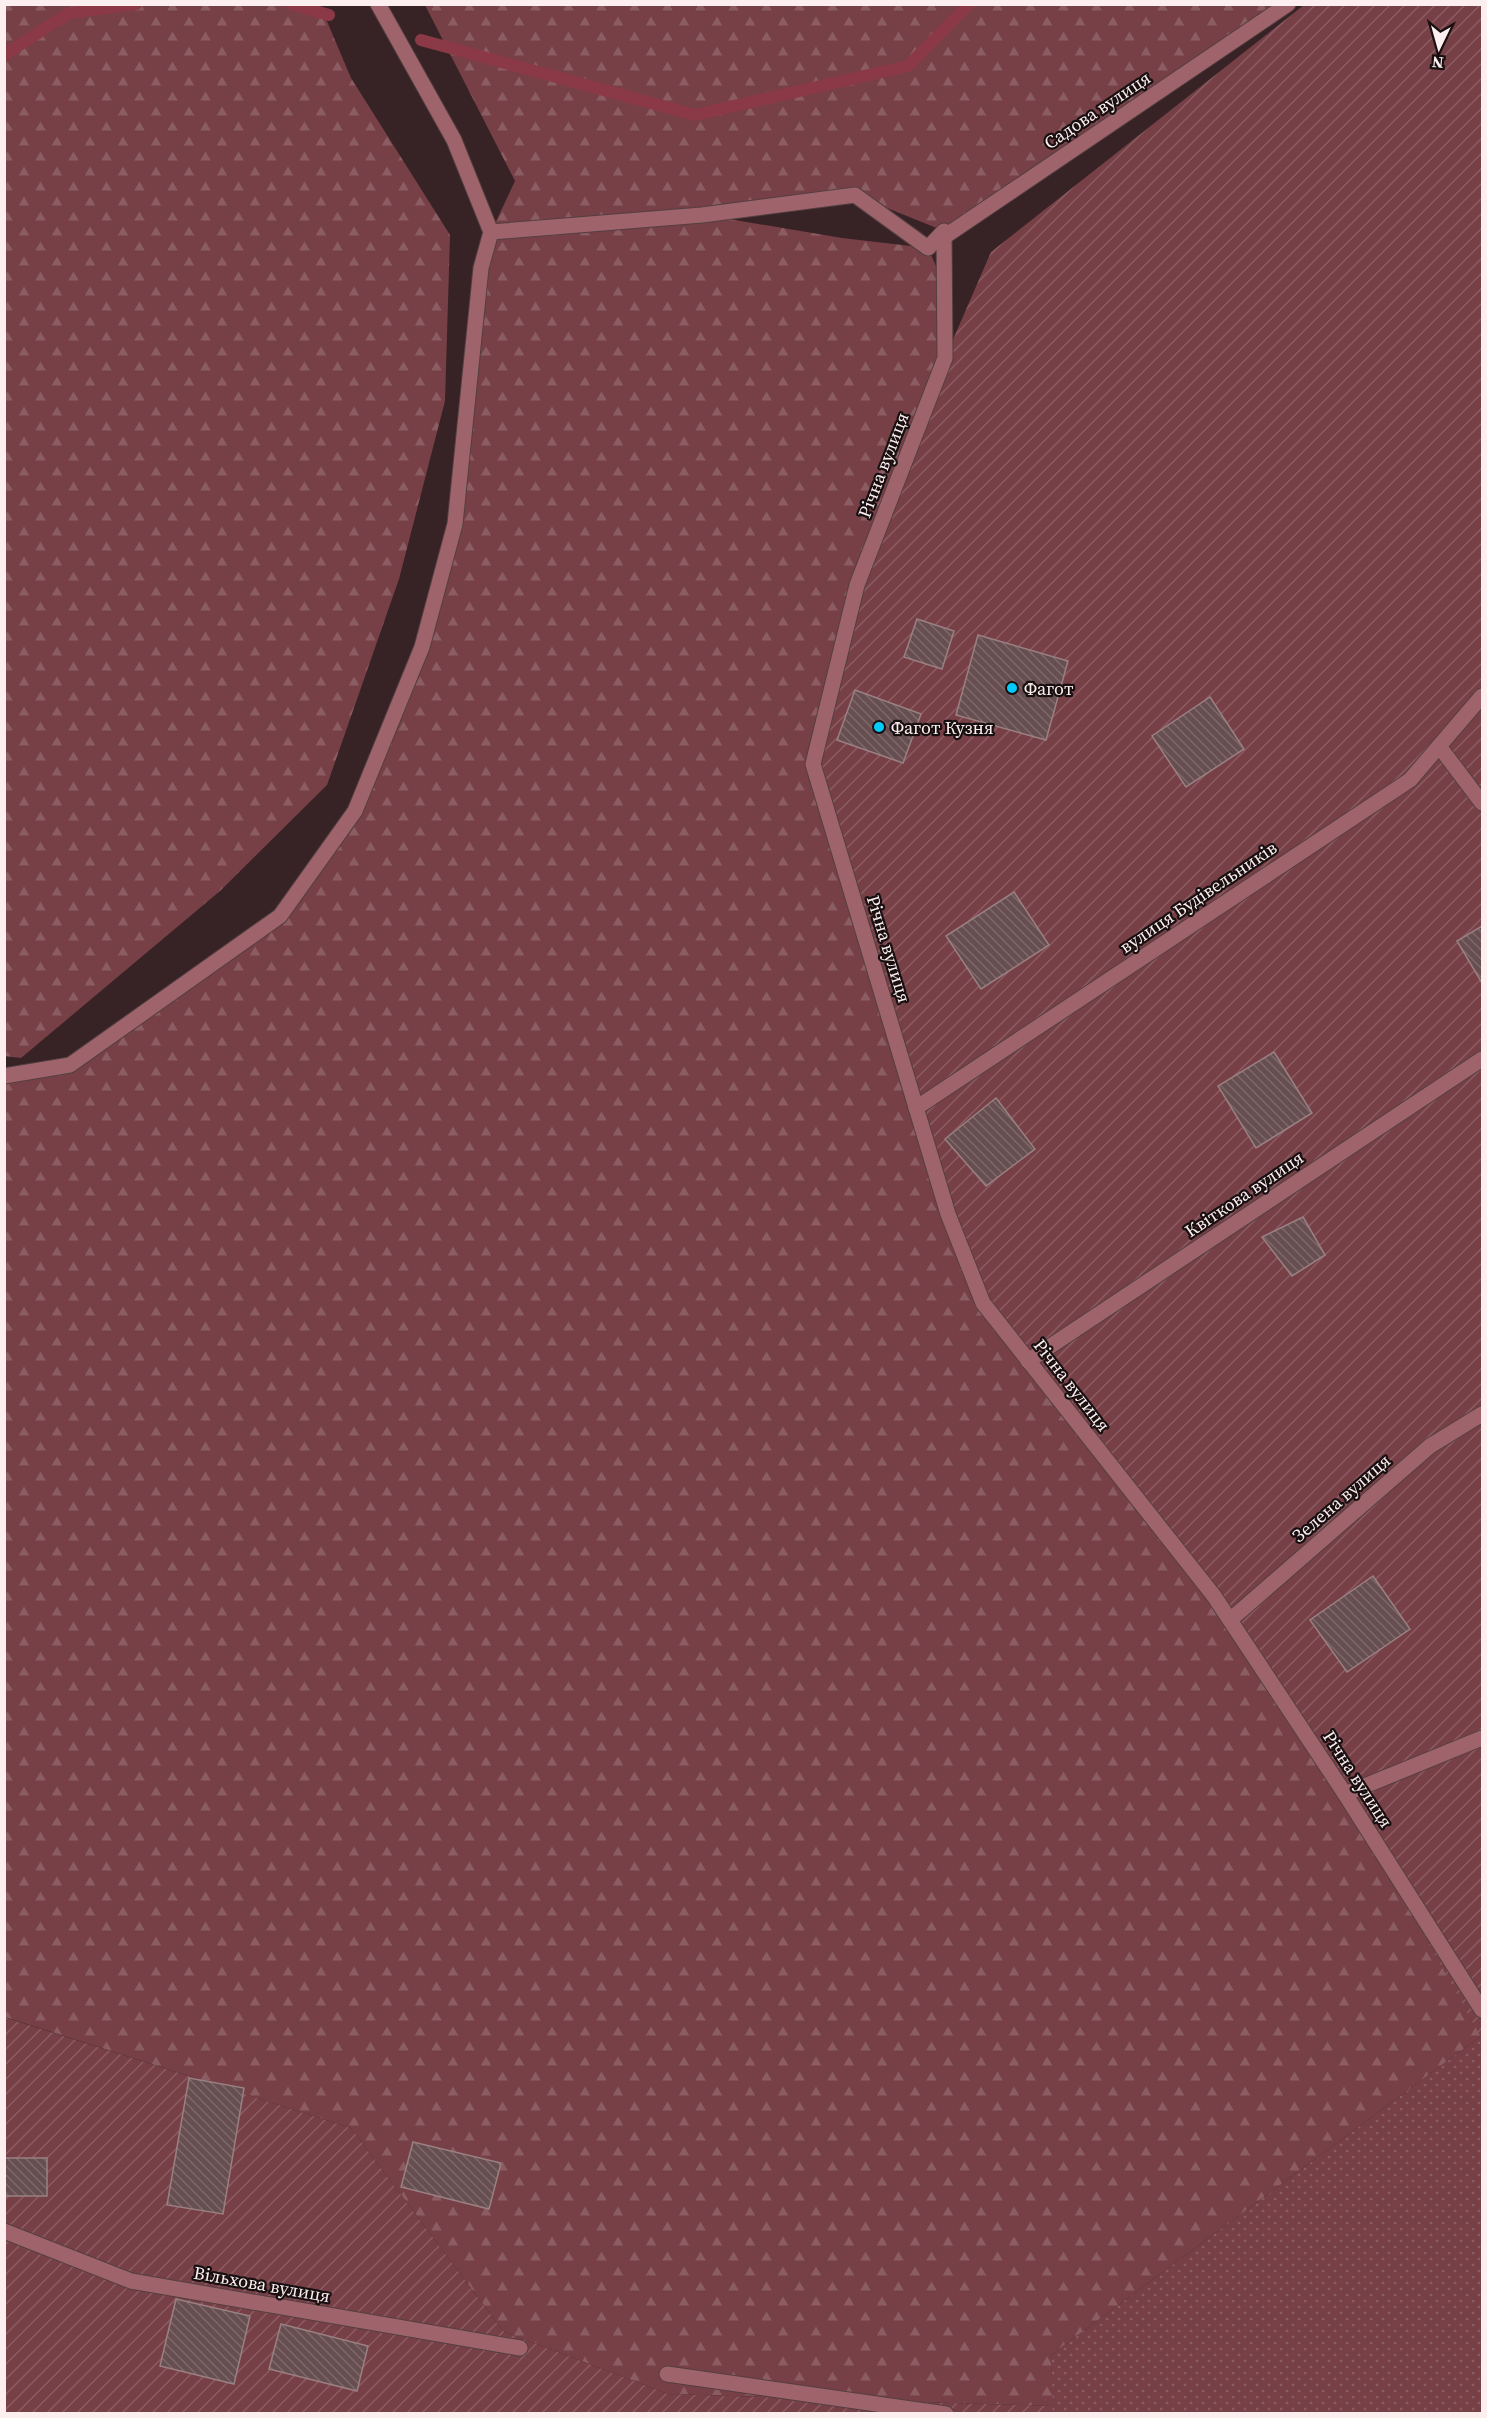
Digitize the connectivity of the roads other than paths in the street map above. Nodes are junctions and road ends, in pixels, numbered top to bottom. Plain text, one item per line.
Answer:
1 (378, 4) edge
2 (1288, 4) edge
3 (491, 232) junction
4 (928, 248) junction
5 (1482, 696) edge
6 (1439, 746) junction
7 (1482, 803) edge
8 (1482, 1059) edge
9 (4, 1076) edge
10 (916, 1108) junction
11 (1028, 1361) junction
12 (1482, 1414) edge
13 (1230, 1620) junction
14 (1482, 1738) edge
15 (1345, 1794) junction
16 (1482, 2010) edge
17 (4, 2231) edge
18 (520, 2348) dead end
19 (667, 2374) dead end
20 (946, 2414) edge

1 - 3 street
2 - 4 street, Садова вулиця
3 - 4 street
3 - 9 street
4 - 10 street, Річна вулиця
5 - 6 street, вулиця Будівельників
6 - 7 street
6 - 10 street, вулиця Будівельників
8 - 11 street, Квіткова вулиця
10 - 11 street, Річна вулиця
11 - 13 street, Річна вулиця
12 - 13 street, Зелена вулиця
13 - 15 street, Річна вулиця
14 - 15 street
15 - 16 street, Річна вулиця
17 - 18 street, Вільхова вулиця
19 - 20 street

